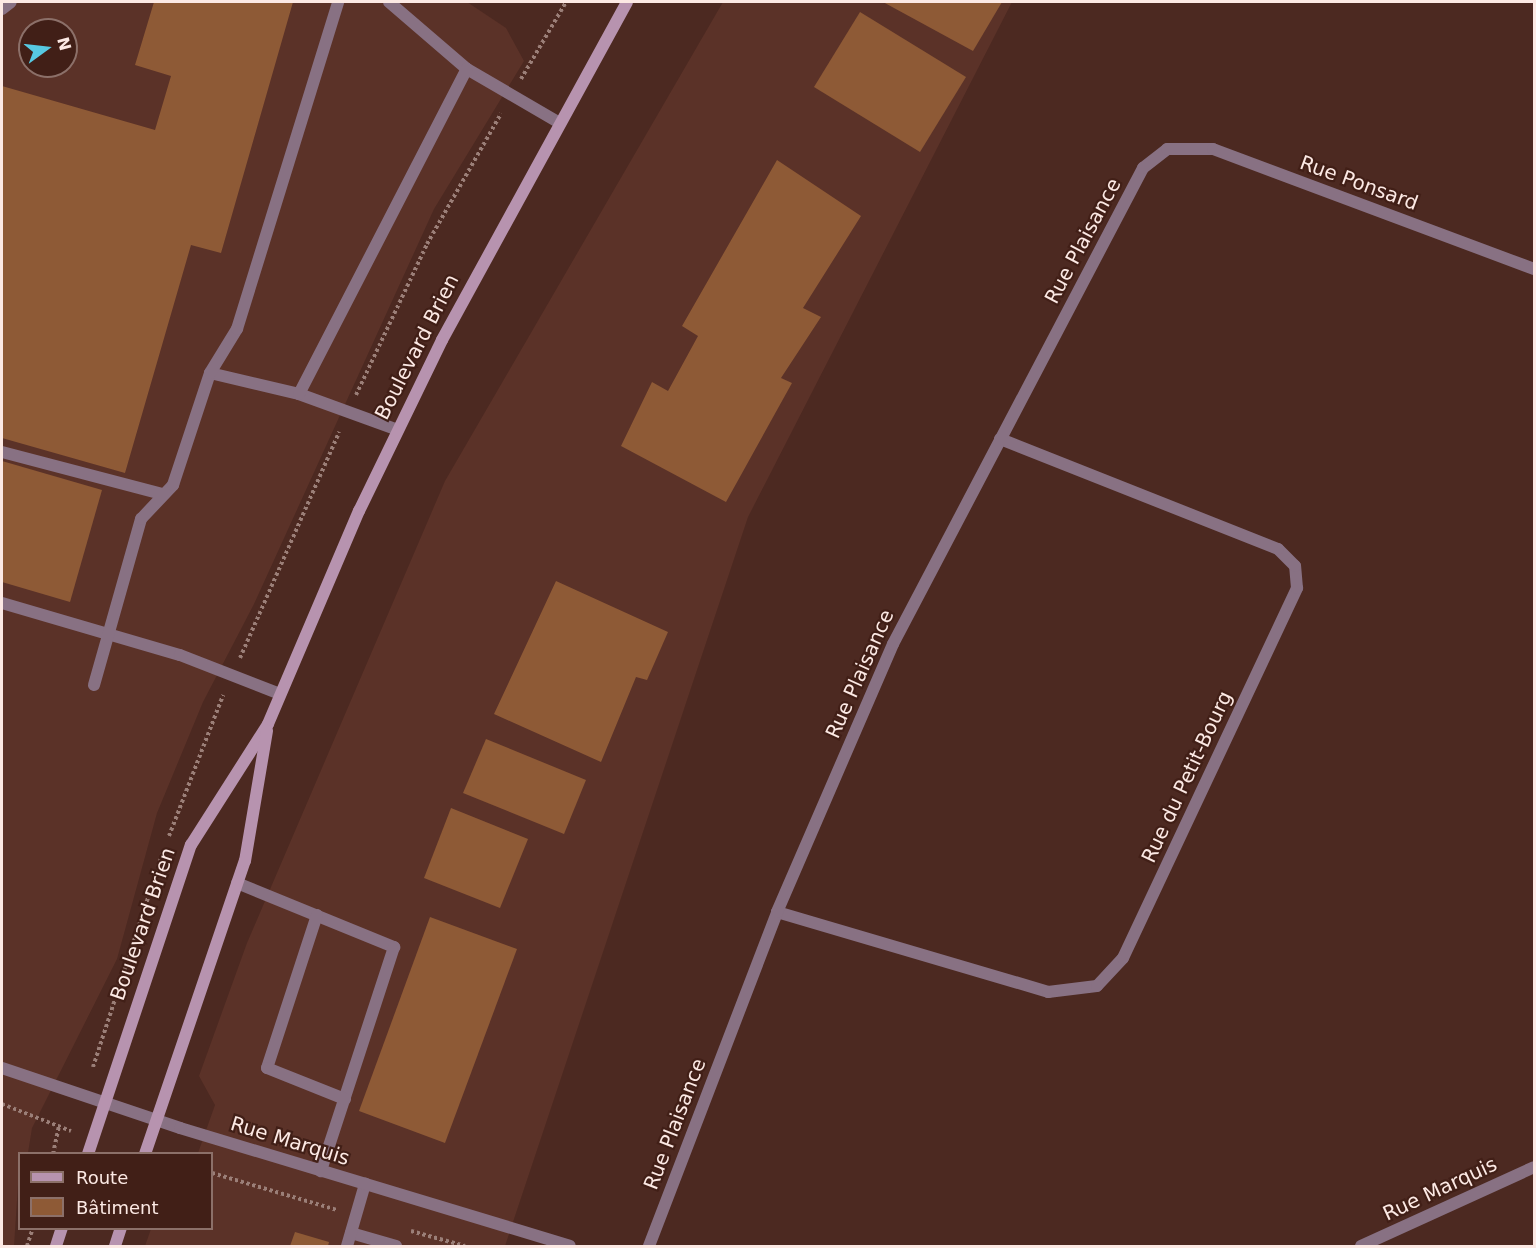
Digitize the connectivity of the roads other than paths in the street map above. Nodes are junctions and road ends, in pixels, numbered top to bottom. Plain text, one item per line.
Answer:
1 (10, 2) edge
2 (338, 2) edge
3 (389, 2) edge
4 (627, 2) edge
5 (2, 9) edge
6 (467, 69) junction
7 (558, 122) junction
8 (1167, 149) joint
9 (1534, 269) edge
10 (210, 373) junction
11 (299, 394) junction
12 (398, 430) junction
13 (1000, 438) junction
14 (2, 452) edge
15 (162, 495) junction
16 (2, 603) edge
17 (108, 632) junction
18 (94, 685) dead end
19 (280, 694) junction
20 (268, 723) junction
21 (237, 883) junction
22 (777, 912) junction
23 (318, 915) junction
24 (2, 1068) edge
25 (345, 1099) junction
26 (103, 1102) junction
27 (154, 1119) junction
28 (89, 1152) edge
29 (146, 1152) edge
30 (1534, 1167) edge
31 (321, 1171) junction
32 (365, 1184) junction
33 (61, 1230) edge
34 (120, 1230) edge
35 (351, 1233) junction
36 (56, 1246) edge
37 (115, 1246) edge
38 (347, 1246) edge
39 (396, 1246) edge
40 (570, 1246) edge
41 (649, 1246) edge
42 (1361, 1246) edge

1 - 5 street
2 - 10 street
3 - 6 street
4 - 7 main road, Boulevard Brien
6 - 7 street
6 - 11 street
7 - 12 main road, Boulevard Brien
8 - 9 street, Rue Ponsard
8 - 13 street, Rue Plaisance
10 - 11 street
10 - 15 street
11 - 12 street
12 - 19 main road, Boulevard Brien
13 - 22 street, Rue Plaisance
13 - 22 street, Rue du Petit-Bourg
14 - 15 street
15 - 17 street
16 - 17 street
17 - 18 street
17 - 19 street
19 - 20 main road, Boulevard Brien
20 - 21 main road, Boulevard Brien
20 - 26 main road, Boulevard Brien
21 - 23 street
21 - 27 main road, Boulevard Brien
22 - 41 street, Rue Plaisance
23 - 25 street
23 - 25 street
24 - 26 street, Rue Marquis
25 - 31 street
26 - 27 street, Rue Marquis
26 - 28 main road, Boulevard Brien
27 - 29 main road, Boulevard Brien
27 - 31 street, Rue Marquis
30 - 42 street, Rue Marquis
31 - 32 street, Rue Marquis
32 - 35 street
32 - 40 street, Rue Marquis
33 - 36 main road
34 - 37 main road
35 - 38 street
35 - 39 street

